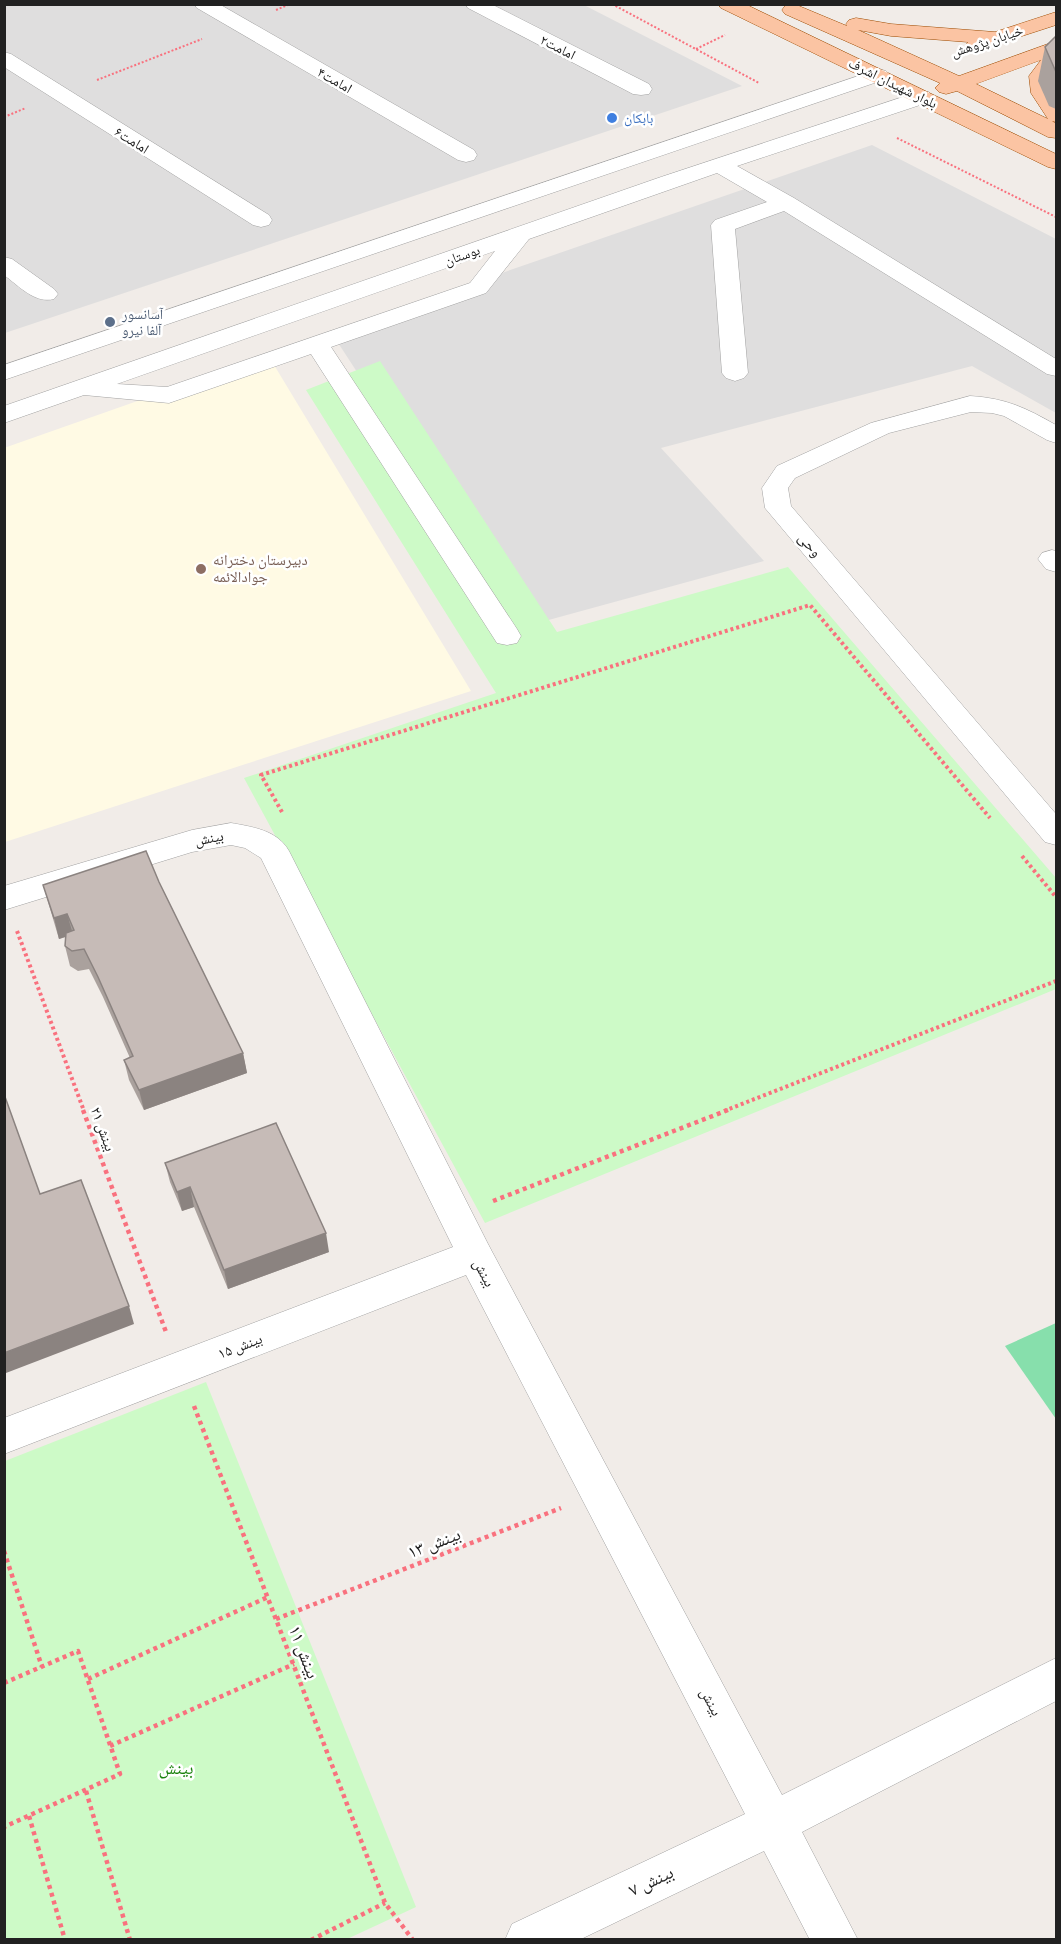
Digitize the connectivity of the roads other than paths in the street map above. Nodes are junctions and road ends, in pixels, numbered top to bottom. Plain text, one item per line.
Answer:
1 (204, 4) edge
2 (475, 4) edge
3 (728, 4) edge
4 (780, 4) edge
5 (802, 15) junction
6 (1056, 18) edge
7 (997, 38) junction
8 (1056, 47) edge
9 (1056, 53) edge
10 (4, 58) edge
11 (917, 63) junction
12 (879, 75) junction
13 (957, 84) junction
14 (641, 89) dead end
15 (921, 97) junction
16 (1056, 116) edge
17 (1056, 132) edge
18 (466, 155) dead end
19 (633, 159) junction
20 (1056, 162) edge
21 (720, 165) junction
22 (669, 182) junction
23 (786, 203) junction
24 (261, 220) dead end
25 (520, 235) junction
26 (4, 264) edge
27 (46, 294) dead end
28 (317, 344) junction
29 (1056, 369) edge
30 (4, 373) edge
31 (735, 373) dead end
32 (79, 389) junction
33 (4, 415) edge
34 (1056, 435) edge
35 (507, 636) dead end
36 (1056, 834) edge
37 (5, 898) edge
38 (475, 1255) junction
39 (4, 1436) edge
40 (1056, 1679) edge
41 (774, 1822) junction
42 (528, 1940) edge
43 (835, 1940) edge

1 - 18 street, امامت۴
2 - 14 street, امامت۲
3 - 12 main road, بلوار شهیدان اشرف
4 - 5 main road, بلوار شهیدان اشرف
5 - 7 main road
5 - 11 main road, بلوار شهیدان اشرف
6 - 7 main road, خیابان پژوهش
7 - 11 main road, خیابان پژوهش
8 - 13 main road, خیابان پژوهش
9 - 16 main road
10 - 24 street, امامت۶
11 - 12 main road, خیابان پژوهش
11 - 13 main road, بلوار شهیدان اشرف
12 - 15 main road, بلوار شهیدان اشرف
12 - 19 street
13 - 15 main road, خیابان پژوهش
13 - 17 main road, بلوار شهیدان اشرف
15 - 20 main road, بلوار شهیدان اشرف
15 - 21 street, بوستان
19 - 22 street
19 - 30 street
21 - 22 street, بوستان
21 - 23 street
22 - 25 street, بوستان
23 - 29 street
23 - 31 street
25 - 28 street
25 - 32 street, بوستان
26 - 27 street
28 - 32 street
28 - 35 street
32 - 33 street, بوستان
34 - 36 street, وحی
37 - 38 street, بینش
38 - 39 street, بینش ۱۵
38 - 41 street, بینش
40 - 41 street, بینش ۷
41 - 42 street, بینش ۷
41 - 43 street, بینش

